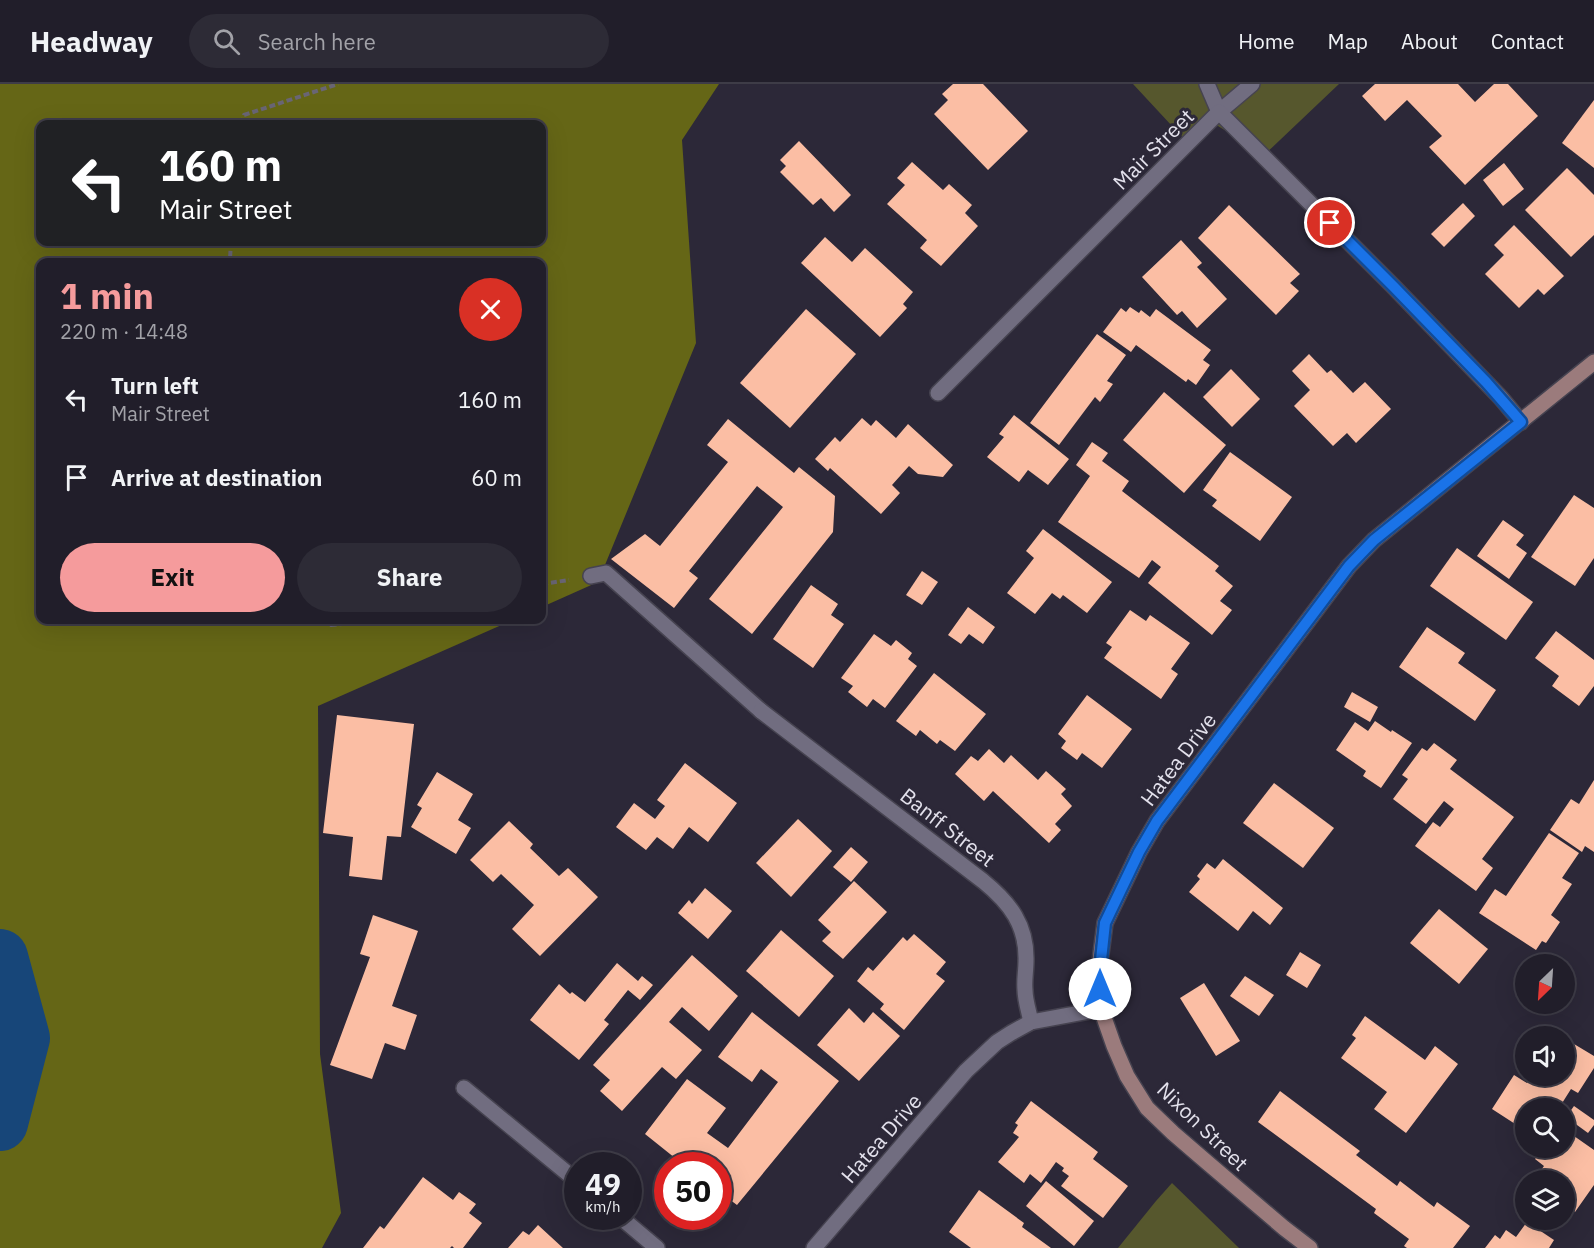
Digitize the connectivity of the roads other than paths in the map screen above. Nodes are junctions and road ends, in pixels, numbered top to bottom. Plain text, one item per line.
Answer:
1 (1207, 84) edge
2 (1252, 84) edge
3 (1219, 112) junction
4 (1592, 367) edge
5 (938, 393) dead end
6 (1521, 422) junction
7 (591, 576) dead end
8 (1101, 1009) junction
9 (1031, 1023) junction
10 (464, 1088) dead end
11 (564, 1170) edge
12 (636, 1230) edge
13 (657, 1248) edge
14 (814, 1248) edge
15 (1310, 1248) edge

1 - 3 street
2 - 3 street
3 - 5 street, Mair Street
3 - 6 street, Mair Street
4 - 6 main road, Hatea Drive
6 - 8 main road, Hatea Drive
7 - 9 street, Banff Street
8 - 9 street, Hatea Drive
8 - 15 main road, Nixon Street
9 - 14 street, Hatea Drive
10 - 11 street
12 - 13 street

